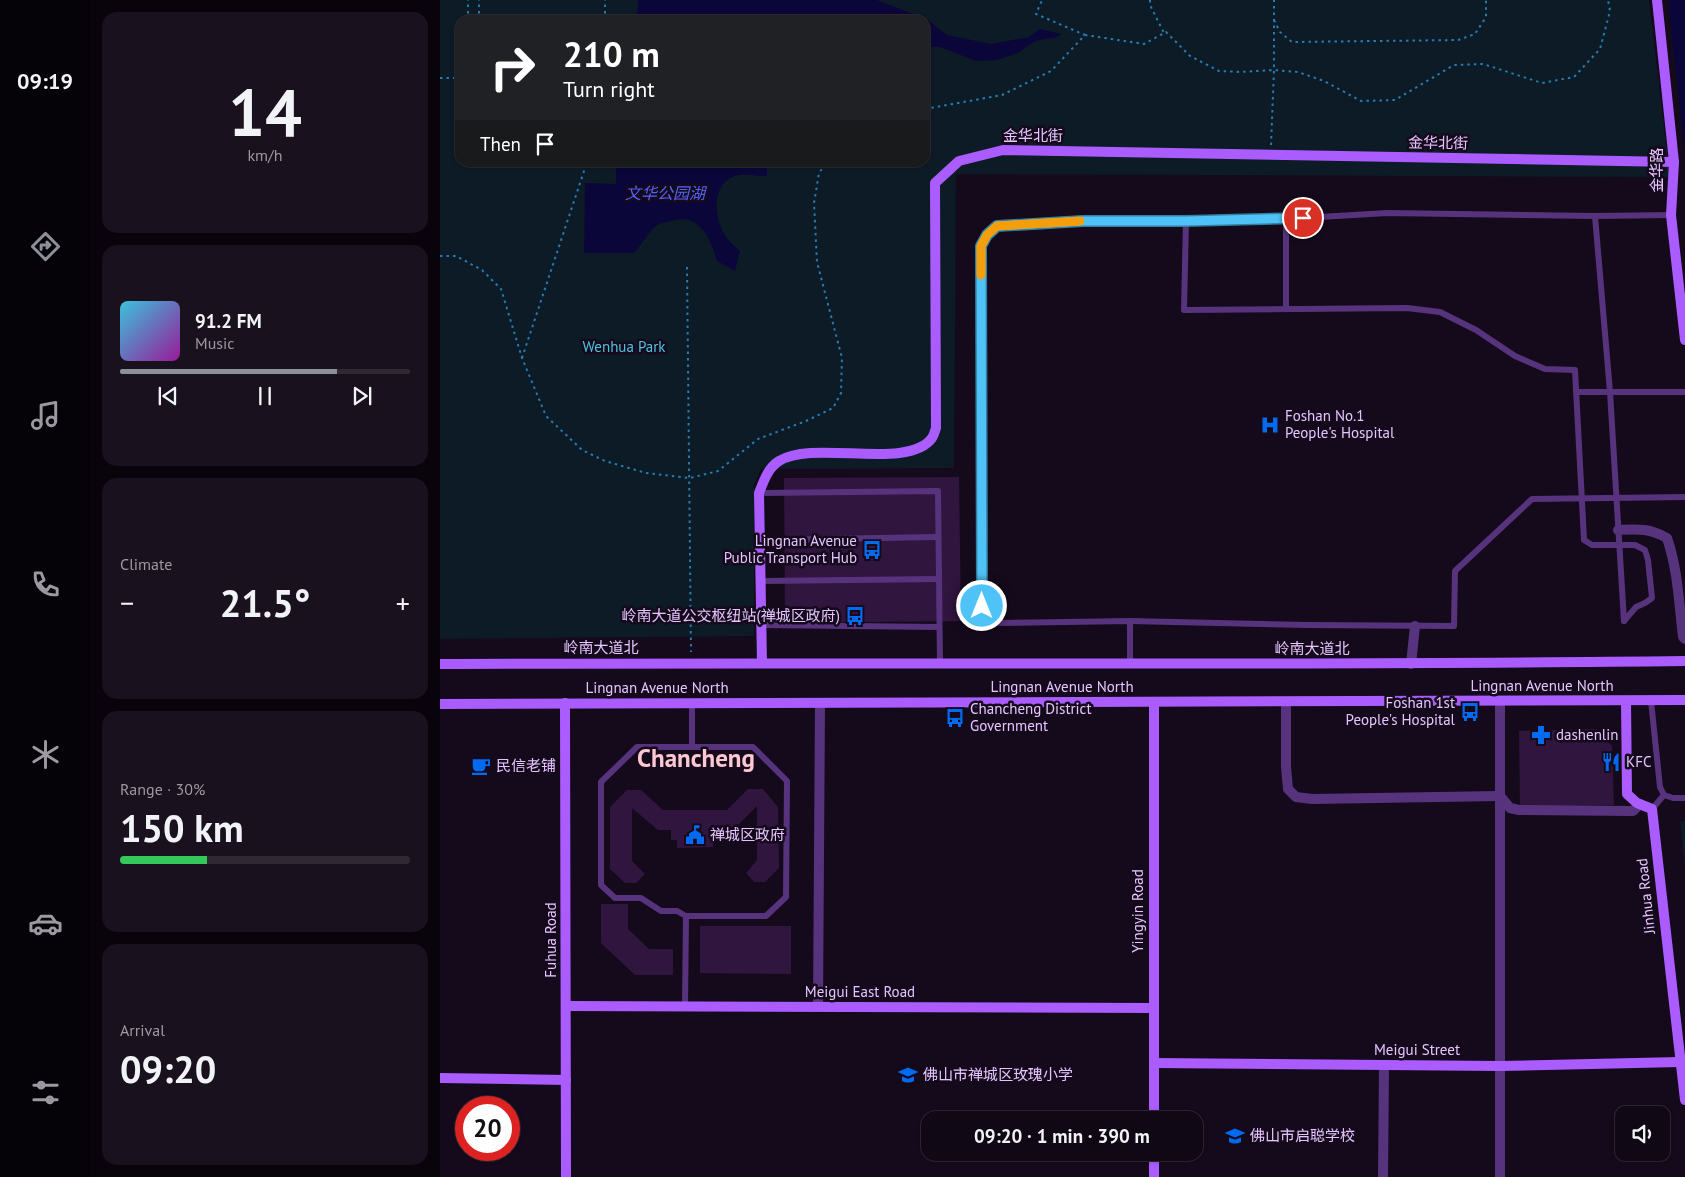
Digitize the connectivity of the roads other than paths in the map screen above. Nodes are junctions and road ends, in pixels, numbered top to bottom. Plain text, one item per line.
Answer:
1 (1657, 0) edge
2 (1674, 162) junction
3 (1671, 215) junction
4 (1594, 216) junction
5 (1286, 219) junction
6 (1186, 221) junction
7 (1286, 309) junction
8 (1685, 340) edge
9 (1576, 392) junction
10 (1610, 392) junction
11 (1685, 392) edge
12 (760, 493) junction
13 (1582, 498) junction
14 (1616, 498) junction
15 (1685, 498) edge
16 (1618, 530) junction
17 (938, 538) junction
18 (760, 540) junction
19 (1619, 544) junction
20 (939, 579) junction
21 (760, 581) junction
22 (1130, 620) junction
23 (761, 625) junction
24 (1415, 626) junction
25 (939, 627) junction
26 (1685, 639) edge
27 (1685, 661) edge
28 (762, 663) junction
29 (440, 664) edge
30 (940, 664) junction
31 (1130, 664) junction
32 (1411, 664) junction
33 (1685, 700) edge
34 (1500, 701) junction
35 (1626, 701) junction
36 (1651, 701) junction
37 (1154, 702) junction
38 (1286, 702) junction
39 (565, 703) junction
40 (692, 703) junction
41 (820, 703) junction
42 (440, 704) edge
43 (692, 747) junction
44 (1664, 795) junction
45 (1500, 796) junction
46 (1685, 798) edge
47 (1640, 804) junction
48 (1652, 809) junction
49 (686, 916) junction
50 (566, 1006) junction
51 (685, 1006) junction
52 (818, 1007) junction
53 (1153, 1008) junction
54 (1680, 1062) junction
55 (1154, 1064) junction
56 (1384, 1065) junction
57 (1500, 1066) junction
58 (440, 1078) edge
59 (566, 1080) junction
60 (1685, 1100) edge
61 (1154, 1111) edge
62 (1154, 1161) edge
63 (566, 1177) edge
64 (1154, 1177) edge
65 (1383, 1177) edge
66 (1500, 1177) edge

1 - 2 street, 金华路
2 - 3 street, 金华路
2 - 12 street, 金华北街
3 - 4 lane
3 - 8 street, 金华路
4 - 5 lane
4 - 10 lane
5 - 6 lane
5 - 7 lane
6 - 7 lane
6 - 22 lane
7 - 9 lane
9 - 10 lane
9 - 13 lane
10 - 11 lane
10 - 14 lane
12 - 17 lane
12 - 18 street, 金华北街
13 - 14 lane
13 - 19 lane
13 - 24 lane
14 - 15 lane
14 - 16 lane
16 - 19 lane
16 - 26 street
17 - 18 lane
17 - 20 lane
18 - 21 street, 金华北街
19 - 19 lane
20 - 21 lane
20 - 25 lane
21 - 23 street, 金华北街
22 - 24 lane
22 - 31 lane
23 - 25 lane
23 - 28 street, 金华北街
24 - 32 street
25 - 30 lane
27 - 32 street, 岭南大道北
28 - 29 street, 岭南大道北
28 - 30 street, 岭南大道北
30 - 31 street, 岭南大道北
31 - 32 street, 岭南大道北
33 - 36 street, Lingnan Avenue North
34 - 35 street, Lingnan Avenue North
34 - 38 street, Lingnan Avenue North
34 - 45 street
35 - 36 street, Lingnan Avenue North
35 - 47 street
36 - 44 lane
37 - 38 street, Lingnan Avenue North
37 - 41 street, Lingnan Avenue North
37 - 53 street, Yingyin Road
38 - 45 street
39 - 40 street, Lingnan Avenue North
39 - 42 street, Lingnan Avenue North
39 - 50 street, Fuhua Road
40 - 41 street, Lingnan Avenue North
40 - 43 lane
41 - 52 street
43 - 49 lane
43 - 49 lane
44 - 46 lane
44 - 48 lane
45 - 47 street
45 - 57 street
47 - 48 street
48 - 54 street, Jinhua Road
49 - 51 lane
50 - 51 street, Meigui East Road
50 - 59 street, Fuhua Road
51 - 52 street, Meigui East Road
52 - 53 street, Meigui East Road
53 - 55 street, Yingyin Road
54 - 57 street, Meigui Street
54 - 60 street, Jinhua Road
55 - 56 street, Meigui Street
55 - 61 street, Yingyin Road
56 - 57 street, Meigui Street
56 - 65 street
57 - 66 street
58 - 59 street
59 - 63 street, Fuhua Road
62 - 64 street

